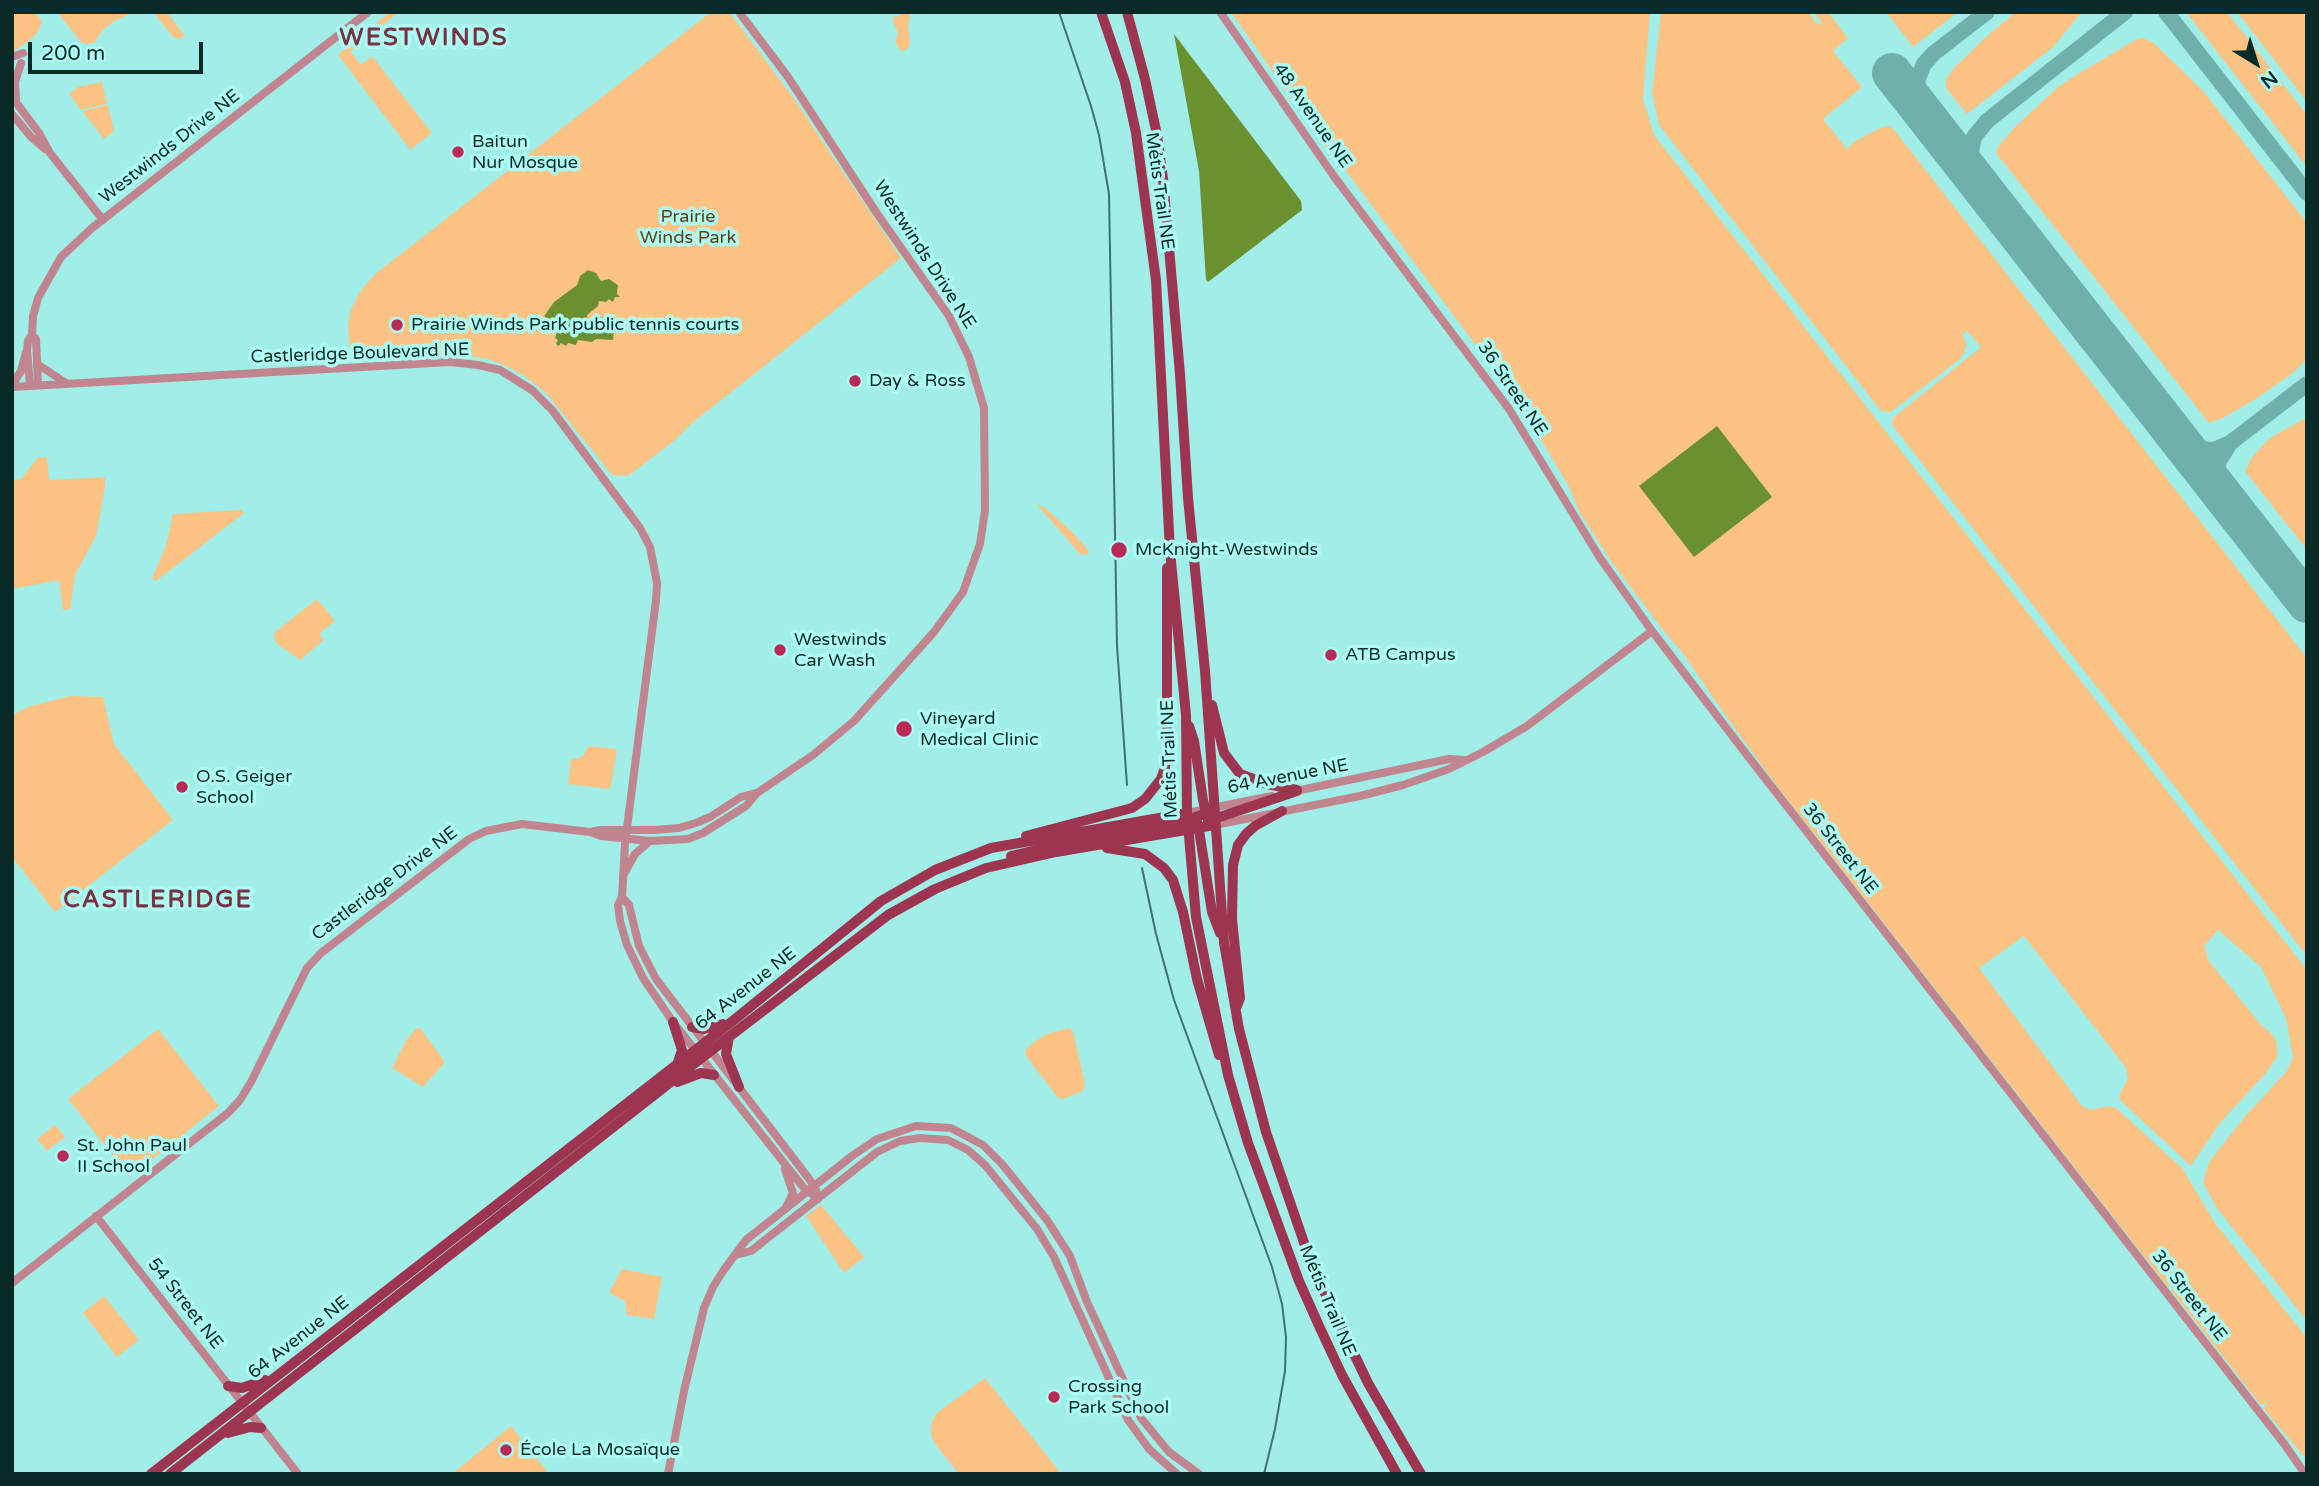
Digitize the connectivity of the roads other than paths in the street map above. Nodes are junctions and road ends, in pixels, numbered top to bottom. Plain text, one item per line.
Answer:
1 (368, 12) edge
2 (739, 12) edge
3 (1101, 12) edge
4 (1127, 12) edge
5 (1220, 12) edge
6 (23, 53) dead end
7 (12, 57) edge
8 (21, 63) dead end
9 (14, 100) edge
10 (12, 114) edge
11 (50, 153) junction
12 (103, 220) junction
13 (1380, 236) joint
14 (32, 335) junction
15 (27, 350) junction
16 (37, 364) junction
17 (69, 384) junction
18 (12, 386) edge
19 (34, 386) junction
20 (1170, 551) junction
21 (1652, 631) junction
22 (1205, 671) junction
23 (1186, 715) junction
24 (1467, 760) junction
25 (1297, 790) junction
26 (757, 793) junction
27 (1282, 811) junction
28 (1201, 819) junction
29 (627, 834) junction
30 (650, 841) junction
31 (1097, 847) junction
32 (990, 848) junction
33 (986, 868) junction
34 (622, 878) junction
35 (622, 897) junction
36 (1224, 943) junction
37 (1236, 1010) junction
38 (734, 1020) junction
39 (673, 1022) junction
40 (691, 1027) junction
41 (729, 1037) junction
42 (702, 1051) junction
43 (678, 1063) junction
44 (1228, 1074) junction
45 (714, 1075) junction
46 (739, 1087) junction
47 (664, 1088) junction
48 (781, 1158) junction
49 (811, 1190) junction
50 (818, 1199) junction
51 (784, 1211) junction
52 (96, 1216) junction
53 (736, 1255) junction
54 (12, 1283) edge
55 (276, 1376) junction
56 (228, 1386) junction
57 (242, 1402) junction
58 (249, 1412) junction
59 (261, 1428) junction
60 (215, 1439) junction
61 (2304, 1469) edge
62 (151, 1474) edge
63 (170, 1474) edge
64 (298, 1474) edge
65 (668, 1474) edge
66 (1177, 1474) edge
67 (1199, 1474) edge
68 (1397, 1474) edge
69 (1421, 1474) edge

1 - 12 street, Westwinds Drive NE
2 - 26 street, Westwinds Drive NE
3 - 20 main road, Métis Trail NE
4 - 22 main road, Métis Trail NE
5 - 13 street, 48 Avenue NE
6 - 7 street
8 - 9 street
9 - 11 street
10 - 11 street
11 - 12 street
12 - 14 street, Westwinds Drive NE
13 - 21 street, 36 Street NE
14 - 15 street, Westwinds Drive NE
14 - 16 street, Westwinds Drive NE
15 - 18 street
15 - 19 street, Westwinds Drive NE
16 - 17 street
16 - 19 street, Westwinds Drive NE
17 - 19 street, Castleridge Boulevard NE
17 - 29 street, Castleridge Boulevard NE
18 - 19 street, Castleridge Boulevard NE
20 - 23 main road, Métis Trail NE
20 - 32 main road
21 - 24 street, 64 Avenue NE
21 - 61 street, 36 Street NE
22 - 25 main road
22 - 28 main road, Métis Trail NE
23 - 28 main road, Métis Trail NE
23 - 28 main road
24 - 25 street, 64 Avenue NE
24 - 27 street, 64 Avenue NE
25 - 28 main road
26 - 29 street, Westwinds Drive NE
26 - 30 street, Westwinds Drive NE
27 - 28 street, 64 Avenue NE
27 - 37 main road
28 - 31 main road, 64 Avenue NE
28 - 32 main road, 64 Avenue NE
28 - 33 main road
28 - 36 main road, Métis Trail NE
28 - 36 main road
28 - 44 main road, Métis Trail NE
29 - 30 street, Westwinds Drive NE
29 - 34 street, Castleridge Boulevard NE
29 - 52 street, Castleridge Drive NE
30 - 34 street
31 - 33 main road, 64 Avenue NE
31 - 44 main road
32 - 38 main road, 64 Avenue NE
33 - 41 main road, 64 Avenue NE
34 - 35 street, Castleridge Boulevard NE
35 - 39 street, Castleridge Boulevard NE
35 - 40 street, Castleridge Boulevard NE
36 - 37 main road, Métis Trail NE
37 - 69 main road, Métis Trail NE
38 - 40 main road
38 - 42 main road, 64 Avenue NE
39 - 42 street, Castleridge Boulevard NE
39 - 43 main road
40 - 42 street, Castleridge Boulevard NE
41 - 42 main road, 64 Avenue NE
41 - 46 main road
42 - 43 main road, 64 Avenue NE
42 - 45 street
42 - 46 street
42 - 47 main road, 64 Avenue NE
43 - 55 main road, 64 Avenue NE
44 - 68 main road, Métis Trail NE
45 - 47 main road
45 - 48 street
46 - 49 street
47 - 58 main road, 64 Avenue NE
48 - 49 street
48 - 51 street
49 - 50 street
49 - 51 street
49 - 67 street
50 - 53 street
50 - 66 street
51 - 53 street
52 - 54 street, Castleridge Drive NE
52 - 56 street, 54 Street NE
53 - 65 street
55 - 56 main road
55 - 57 main road, 64 Avenue NE
56 - 57 street, 54 Street NE
57 - 58 street, 54 Street NE
57 - 62 main road, 64 Avenue NE
58 - 59 street, 54 Street NE
58 - 60 main road, 64 Avenue NE
59 - 60 main road
59 - 64 street, 54 Street NE
60 - 63 main road, 64 Avenue NE

